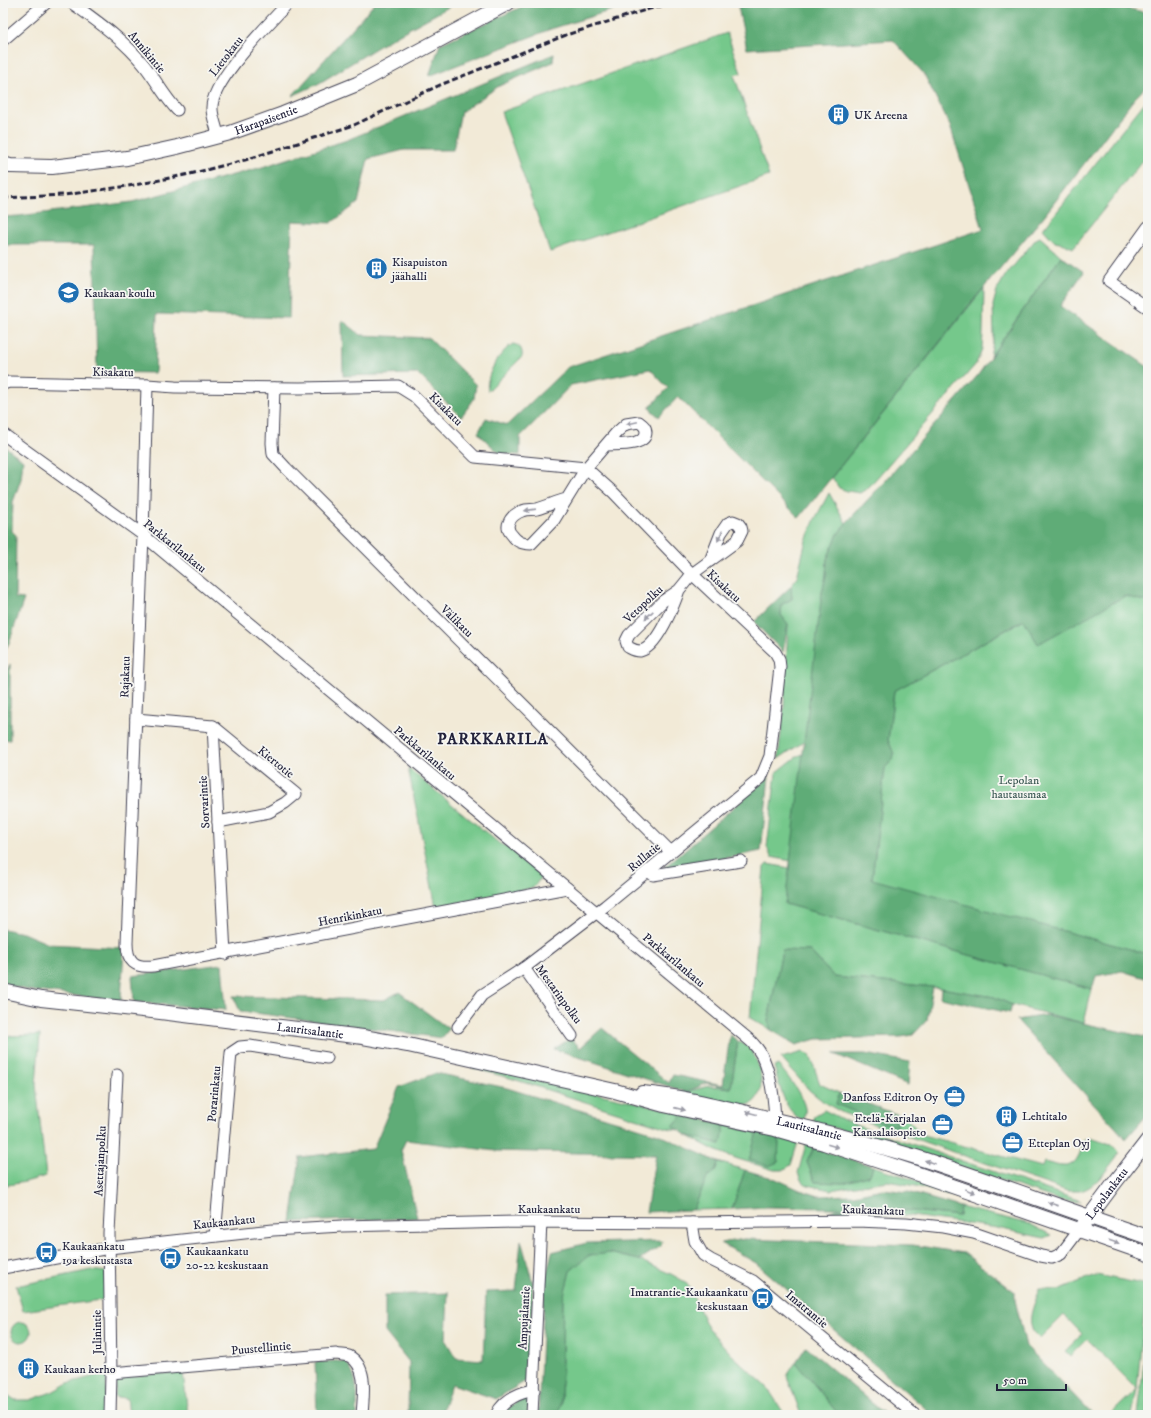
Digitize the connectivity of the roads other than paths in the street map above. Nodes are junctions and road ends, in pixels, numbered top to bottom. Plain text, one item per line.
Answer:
1 (46, 3) edge
2 (72, 3) edge
3 (288, 3) edge
4 (508, 3) edge
5 (3, 40) edge
6 (177, 110) dead end
7 (218, 136) junction
8 (3, 164) edge
9 (1148, 227) edge
10 (1148, 308) edge
11 (3, 384) edge
12 (147, 385) junction
13 (274, 388) junction
14 (3, 434) edge
15 (606, 445) dead end
16 (586, 468) junction
17 (567, 499) junction
18 (143, 535) junction
19 (710, 561) dead end
20 (692, 574) junction
21 (679, 590) junction
22 (780, 667) joint
23 (136, 719) junction
24 (213, 726) junction
25 (218, 822) junction
26 (671, 852) junction
27 (741, 861) dead end
28 (650, 873) junction
29 (567, 888) junction
30 (596, 912) junction
31 (225, 954) junction
32 (138, 966) joint
33 (524, 968) junction
34 (3, 991) edge
35 (458, 1028) dead end
36 (572, 1036) dead end
37 (327, 1058) dead end
38 (117, 1076) dead end
39 (775, 1124) junction
40 (1148, 1140) edge
41 (1090, 1217) junction
42 (541, 1222) junction
43 (692, 1223) junction
44 (1080, 1229) junction
45 (215, 1236) junction
46 (1148, 1237) edge
47 (109, 1248) junction
48 (1148, 1254) edge
49 (3, 1268) edge
50 (111, 1373) junction
51 (534, 1390) junction
52 (110, 1415) edge
53 (362, 1415) edge
54 (496, 1415) edge
55 (532, 1415) edge
56 (915, 1415) edge

1 - 5 street
2 - 6 street, Annikintie
3 - 7 street, Lietokatu
4 - 7 main road, Harapaisentie
7 - 8 main road, Harapaisentie
9 - 10 street
11 - 12 street, Kisakatu
12 - 13 street, Kisakatu
12 - 18 street, Rajakatu
13 - 16 street, Kisakatu
13 - 26 street, Välikatu
14 - 18 street, Parkkarilankatu
15 - 16 street
16 - 17 street
16 - 20 street, Kisakatu
17 -> 17 street
18 - 23 street, Rajakatu
18 - 29 street, Parkkarilankatu
19 - 20 street, Vetopolku
20 - 21 street, Vetopolku
20 - 22 street, Kisakatu
21 -> 21 street, Vetopolku
22 - 26 street, Rullatie
23 - 24 street
23 - 32 street, Rajakatu
24 - 25 street, Sorvarintie
24 - 25 street, Kiertotie
25 - 31 street, Sorvarintie
26 - 28 street, Rullatie
27 - 28 street
28 - 30 street, Rullatie
29 - 30 street, Parkkarilankatu
29 - 31 street, Henrikinkatu
30 - 33 street, Rullatie
30 - 39 street, Parkkarilankatu
31 - 32 street, Henrikinkatu
33 - 35 street, Rullatie
33 - 36 street, Mestarinpolku
34 - 39 main road, Lauritsalantie
37 - 45 street, Porarinkatu
38 - 47 street, Asettajanpolku
41 -> 39 main road, Lauritsalantie
39 -> 44 main road, Lauritsalantie
40 - 41 main road, Lepolankatu
41 - 44 main road, Lepolankatu
41 - 46 main road, Lauritsalantie
42 - 43 street, Kaukaankatu
42 - 45 street, Kaukaankatu
42 - 51 street, Ampujalantie
43 - 44 street, Kaukaankatu
43 - 56 street, Imatrantie
44 -> 48 main road, Lauritsalantie
45 - 47 street, Kaukaankatu
47 - 49 street, Kaukaankatu
47 - 50 street, Julinintie
50 - 52 street, Julinintie
50 - 53 street, Puustellintie
51 - 54 street
51 - 55 street, Ampujalantie

